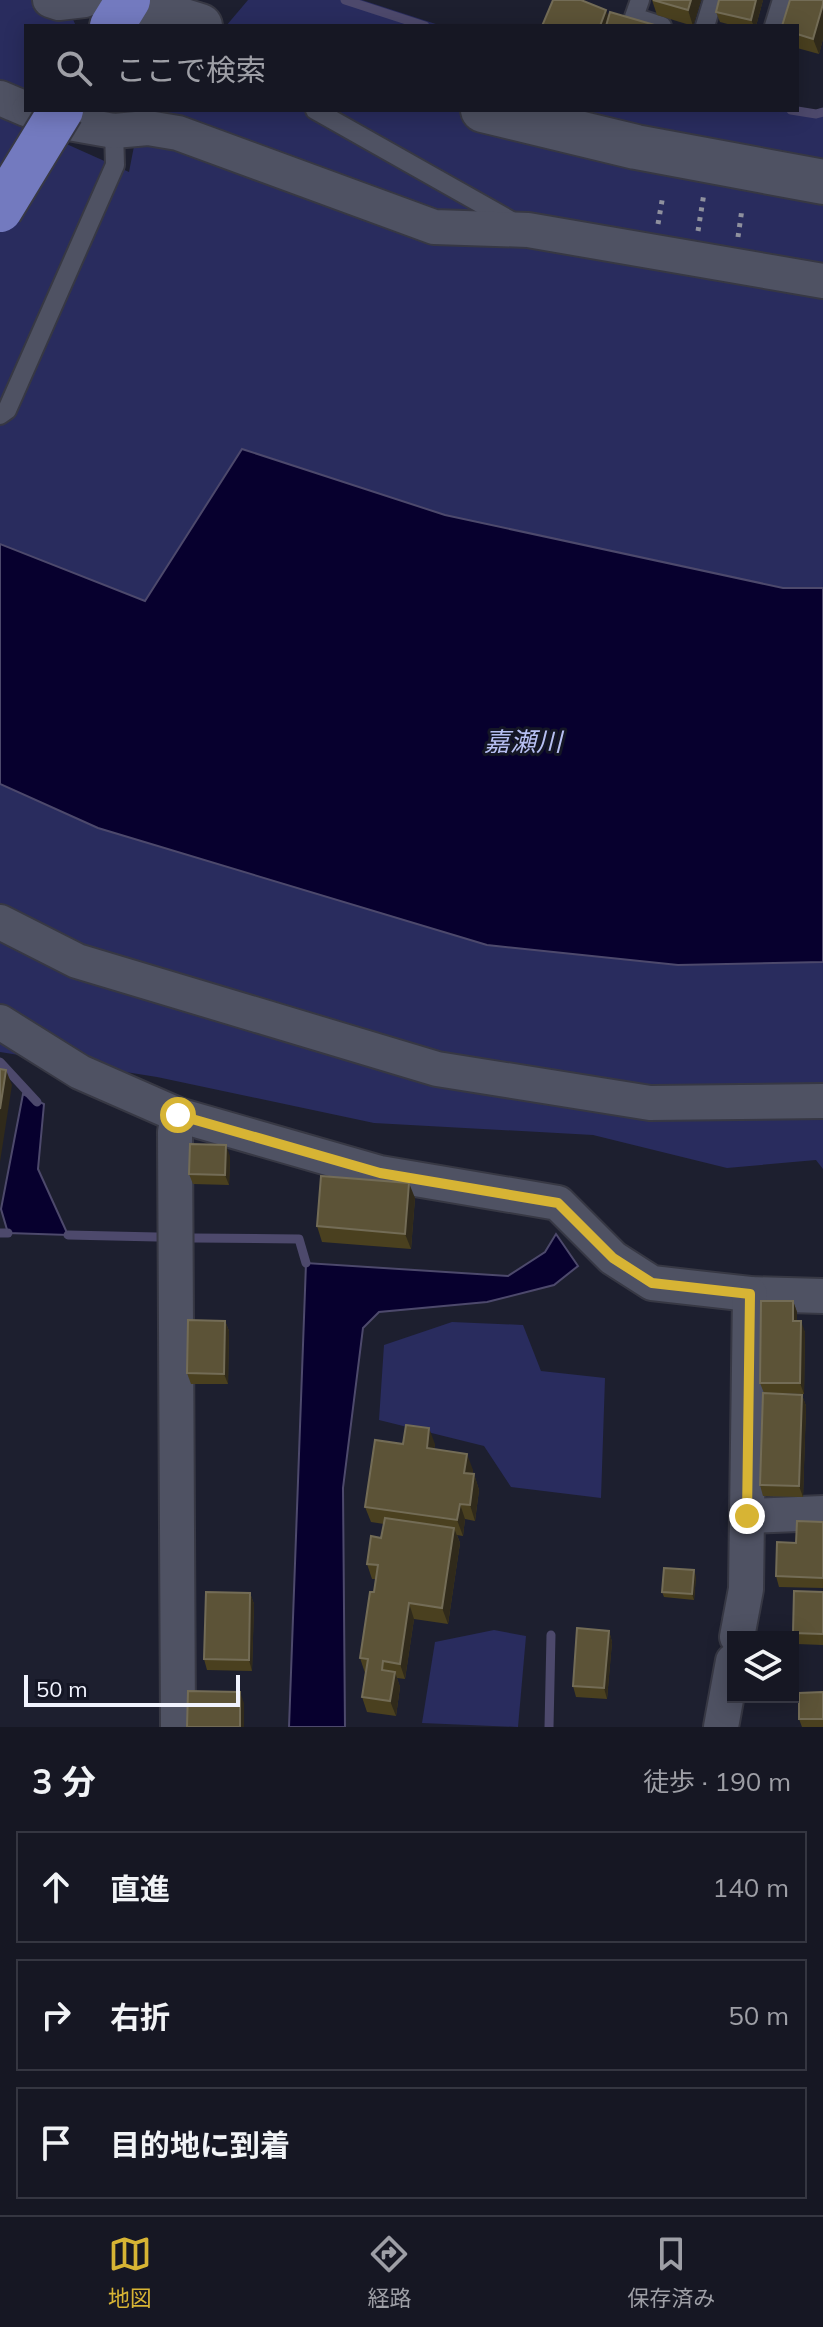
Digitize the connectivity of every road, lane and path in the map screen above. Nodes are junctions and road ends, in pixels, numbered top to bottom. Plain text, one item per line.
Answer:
1 (50, 0) edge
2 (85, 0) edge
3 (128, 0) edge
4 (142, 0) edge
5 (640, 0) edge
6 (713, 0) edge
7 (782, 0) edge
8 (113, 24) edge
9 (194, 24) edge
10 (656, 24) edge
11 (706, 24) edge
12 (775, 24) edge
13 (0, 98) edge
14 (24, 107) edge
15 (35, 112) edge
16 (60, 112) edge
17 (319, 112) edge
18 (491, 112) edge
19 (114, 131) junction
20 (823, 182) edge
21 (663, 195) dead end
22 (702, 202) dead end
23 (742, 209) dead end
24 (0, 210) edge
25 (528, 230) junction
26 (656, 233) dead end
27 (696, 239) dead end
28 (736, 246) dead end
29 (823, 281) edge
30 (0, 415) edge
31 (0, 922) edge
32 (0, 1022) edge
33 (823, 1101) edge
34 (178, 1115) junction
35 (750, 1294) junction
36 (823, 1296) edge
37 (823, 1513) edge
38 (747, 1516) junction
39 (738, 1631) edge
40 (727, 1694) edge
41 (178, 1727) edge
42 (721, 1727) edge

1 - 2 street
3 - 8 highway
4 - 9 street
5 - 10 lane
6 - 11 lane
7 - 12 lane
13 - 14 street
15 - 19 street
16 - 24 highway, bridge
17 - 25 lane
18 - 20 street
19 - 25 street
19 - 30 lane
21 - 26 path
22 - 27 path
23 - 28 path
25 - 29 street
31 - 33 street
32 - 34 street
34 - 35 street
34 - 41 street
35 - 36 street
35 - 38 street
37 - 38 street
38 - 39 street
40 - 42 street

